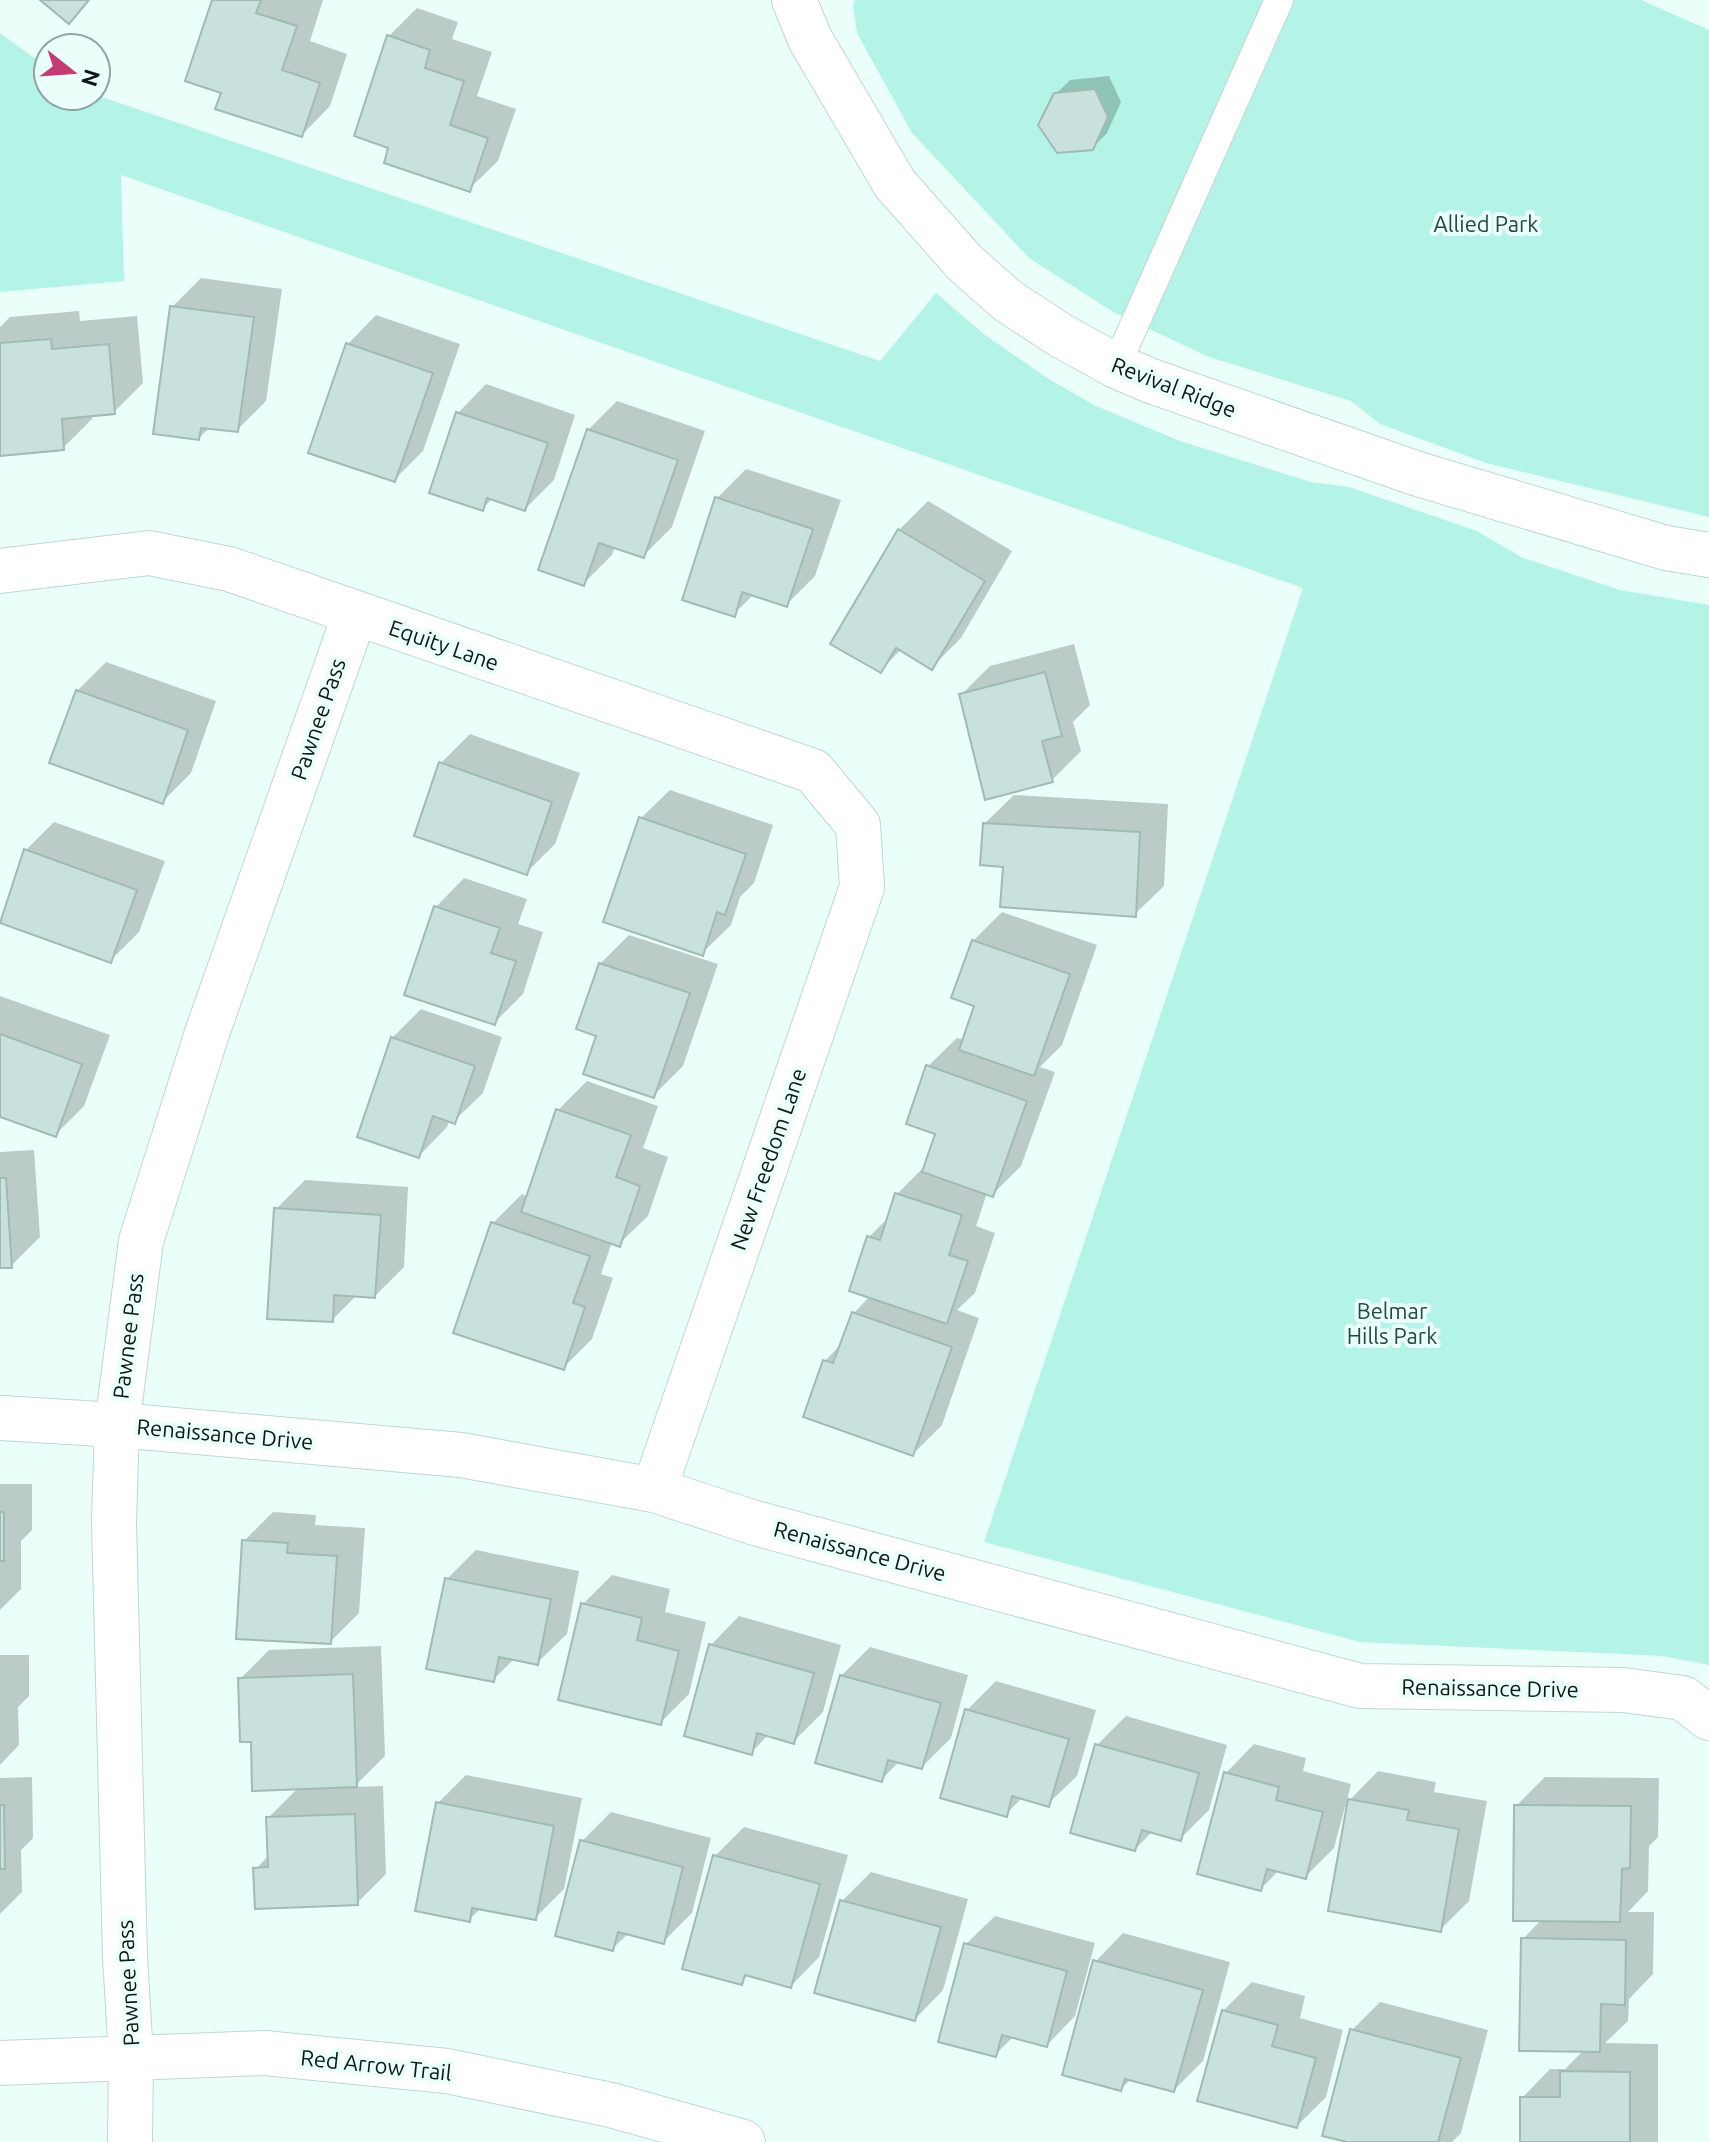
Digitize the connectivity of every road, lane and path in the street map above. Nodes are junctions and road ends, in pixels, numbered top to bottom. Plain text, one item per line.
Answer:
1 (794, 0) edge
2 (1279, 0) edge
3 (1116, 366) junction
4 (1709, 555) edge
5 (0, 571) edge
6 (355, 614) junction
7 (858, 825) joint
8 (0, 1418) edge
9 (117, 1425) junction
10 (654, 1490) junction
11 (1709, 1718) edge
12 (131, 2057) junction
13 (0, 2063) edge
14 (130, 2142) edge
15 (743, 2142) edge

1 - 3 street, Revival Ridge
2 - 3 lane
3 - 4 street, Revival Ridge
5 - 6 street, Equity Lane
6 - 7 street, Equity Lane
6 - 9 street, Pawnee Pass
7 - 10 street, New Freedom Lane
8 - 9 street, Renaissance Drive
9 - 10 street, Renaissance Drive
9 - 12 street, Pawnee Pass
10 - 11 street, Renaissance Drive
12 - 13 street, Red Arrow Trail
12 - 14 street, Pawnee Pass
12 - 15 street, Red Arrow Trail

